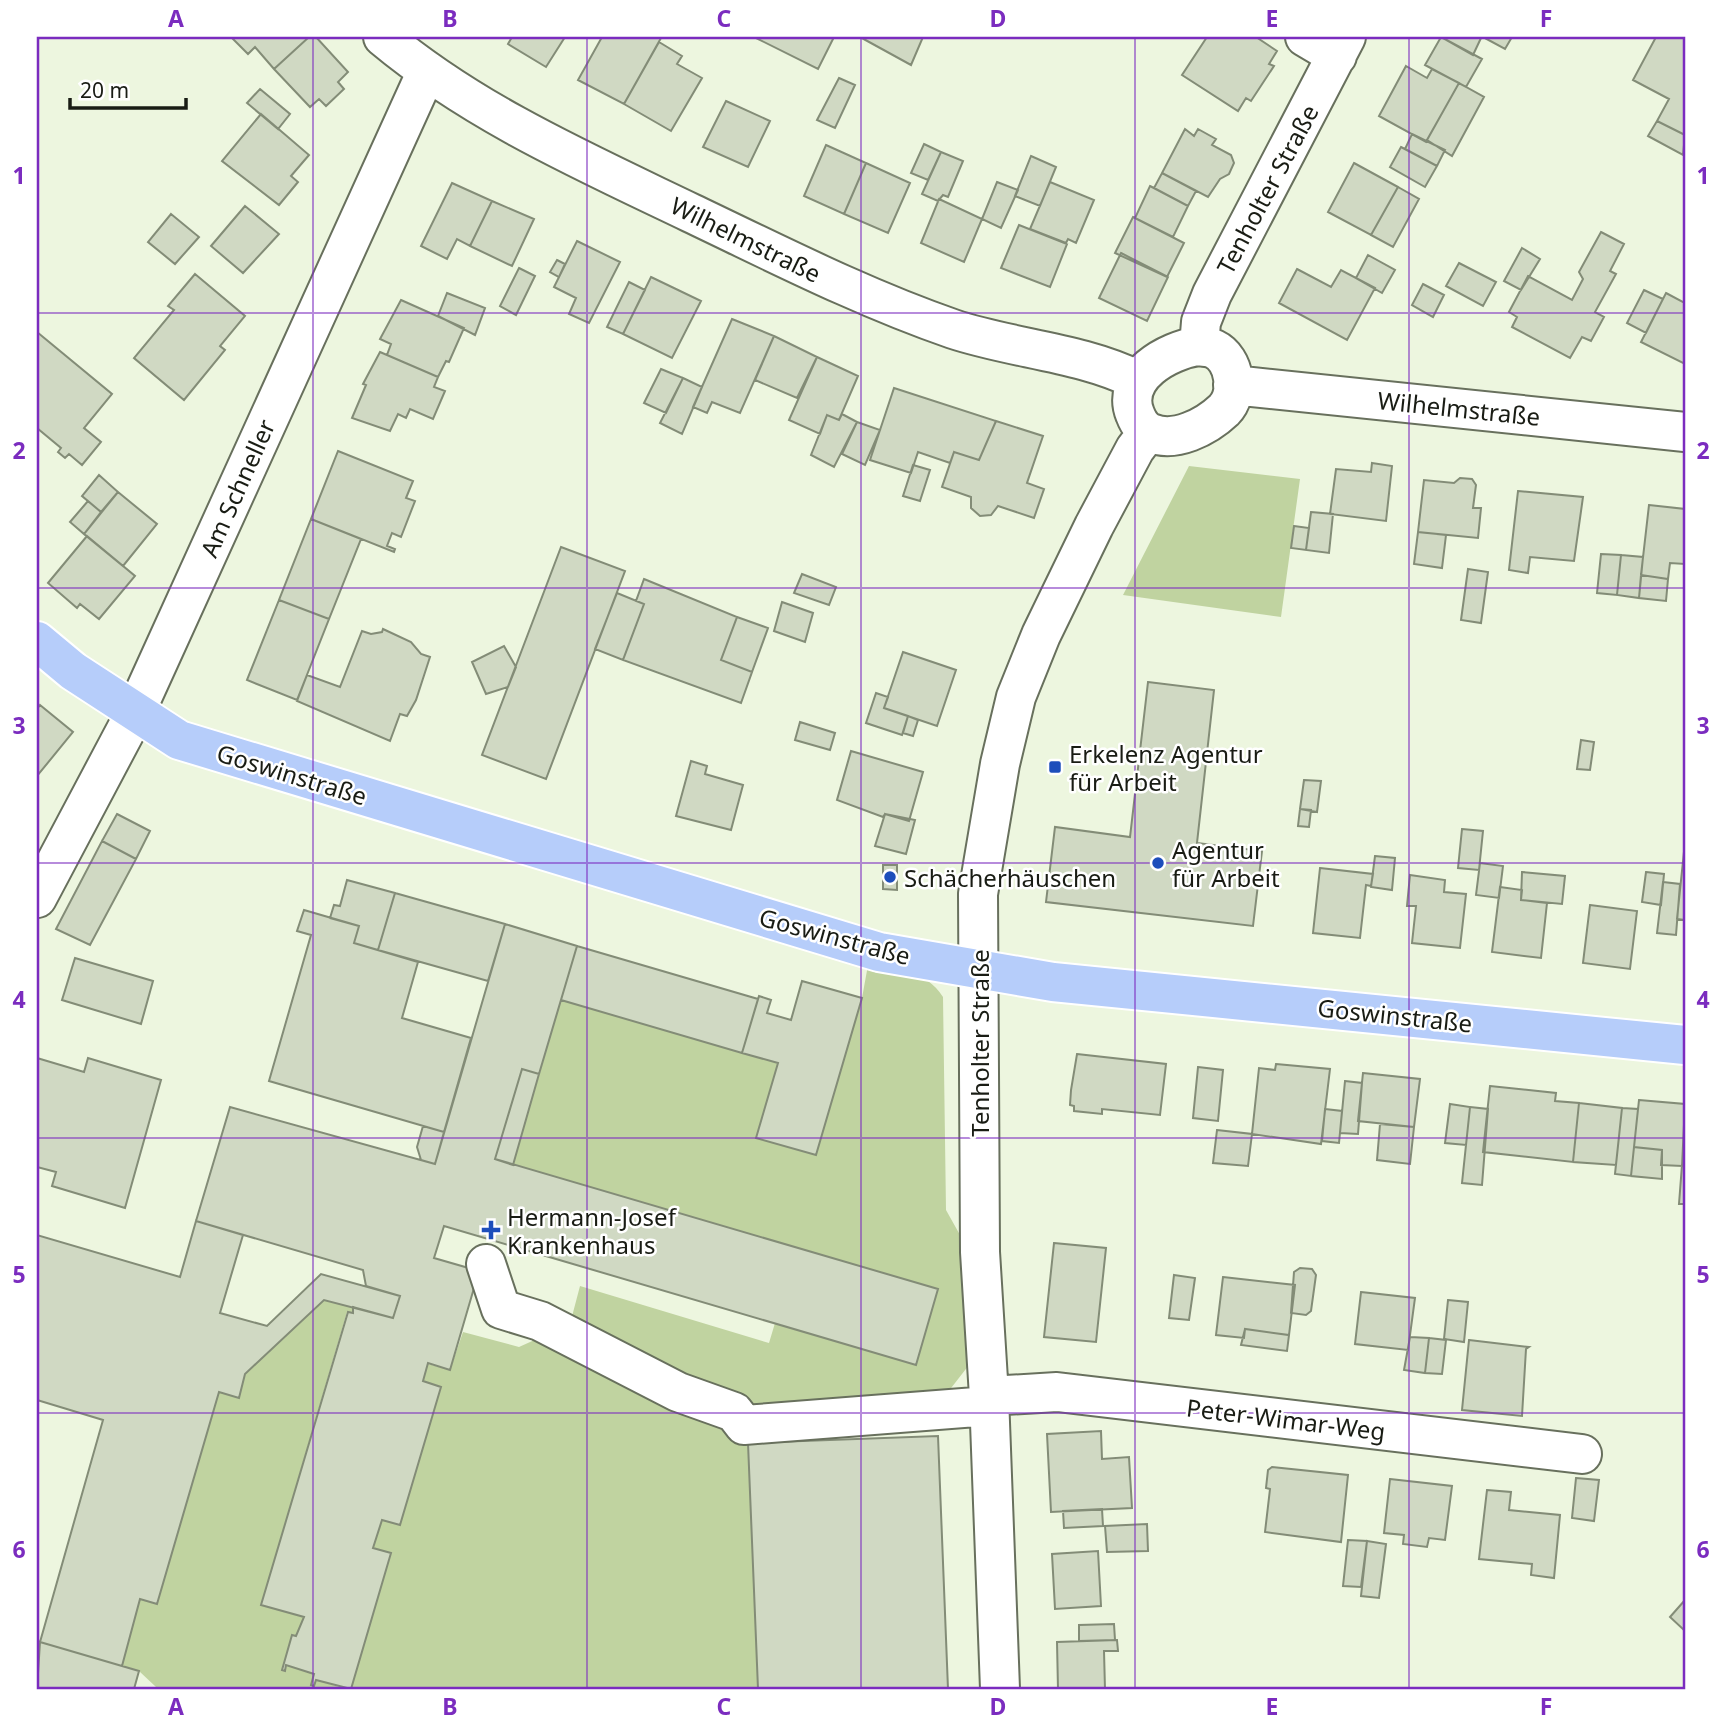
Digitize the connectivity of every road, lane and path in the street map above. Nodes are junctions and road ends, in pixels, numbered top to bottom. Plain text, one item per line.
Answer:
1 (383, 37) edge
2 (1329, 43) edge
3 (426, 73) junction
4 (1199, 346) junction
5 (1137, 380) junction
6 (1233, 386) junction
7 (1148, 432) junction
8 (1685, 432) edge
9 (37, 640) edge
10 (135, 713) junction
11 (37, 898) edge
12 (978, 971) junction
13 (1685, 1045) edge
14 (486, 1264) dead end
15 (989, 1401) junction
16 (1582, 1454) dead end
17 (1000, 1689) edge

1 - 3 street, Wilhelmstraße
2 - 4 street, Tenholter Straße
3 - 5 street, Wilhelmstraße
3 - 10 street, Am Schneller
4 - 5 street
4 - 6 street
5 - 7 street
6 - 7 street
6 - 8 street, Wilhelmstraße
7 - 12 street, Tenholter Straße
9 - 10 main road, Goswinstraße
10 - 11 street, Am Schneller
10 - 12 main road, Goswinstraße
12 - 13 main road, Goswinstraße
12 - 15 street, Tenholter Straße
14 - 15 street, Peter-Wimar-Weg
15 - 16 street, Peter-Wimar-Weg
15 - 17 street, Tenholter Straße

